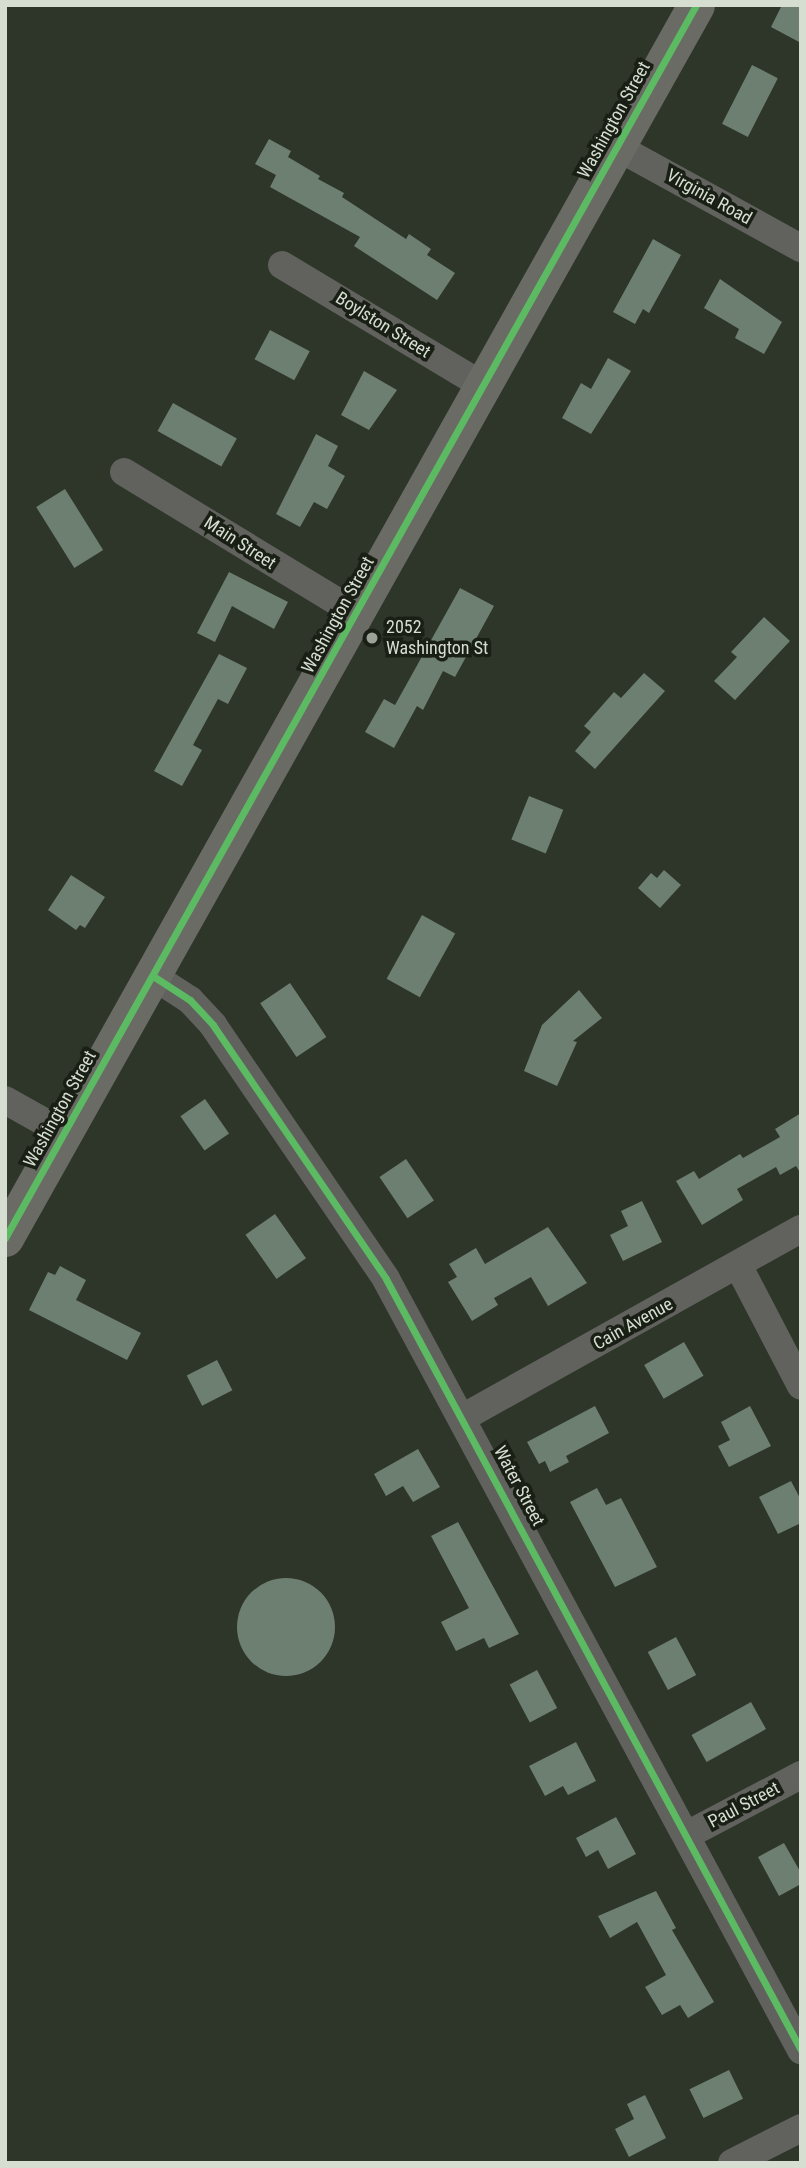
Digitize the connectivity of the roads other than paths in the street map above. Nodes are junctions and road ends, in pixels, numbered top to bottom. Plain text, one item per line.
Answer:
1 (696, 5) edge
2 (617, 147) junction
3 (801, 248) edge
4 (282, 265) dead end
5 (483, 386) junction
6 (124, 472) dead end
7 (356, 613) junction
8 (153, 976) junction
9 (5, 1100) edge
10 (64, 1133) junction
11 (801, 1229) edge
12 (5, 1238) edge
13 (738, 1265) junction
14 (801, 1386) edge
15 (464, 1417) junction
16 (801, 1775) edge
17 (687, 1835) junction
18 (801, 2050) edge
19 (801, 2128) edge
20 (732, 2163) edge

1 - 2 main road, Washington Street
2 - 3 street, Virginia Road
2 - 5 main road, Washington Street
4 - 5 street, Boylston Street
5 - 7 main road, Washington Street
6 - 7 street, Main Street
7 - 8 main road, Washington Street
8 - 10 main road, Washington Street
8 - 15 street, Water Street
9 - 10 street
10 - 12 main road, Washington Street
11 - 13 street, Cain Avenue
13 - 14 street
13 - 15 street, Cain Avenue
15 - 17 street, Water Street
16 - 17 street, Paul Street
17 - 18 street, Water Street
19 - 20 street

